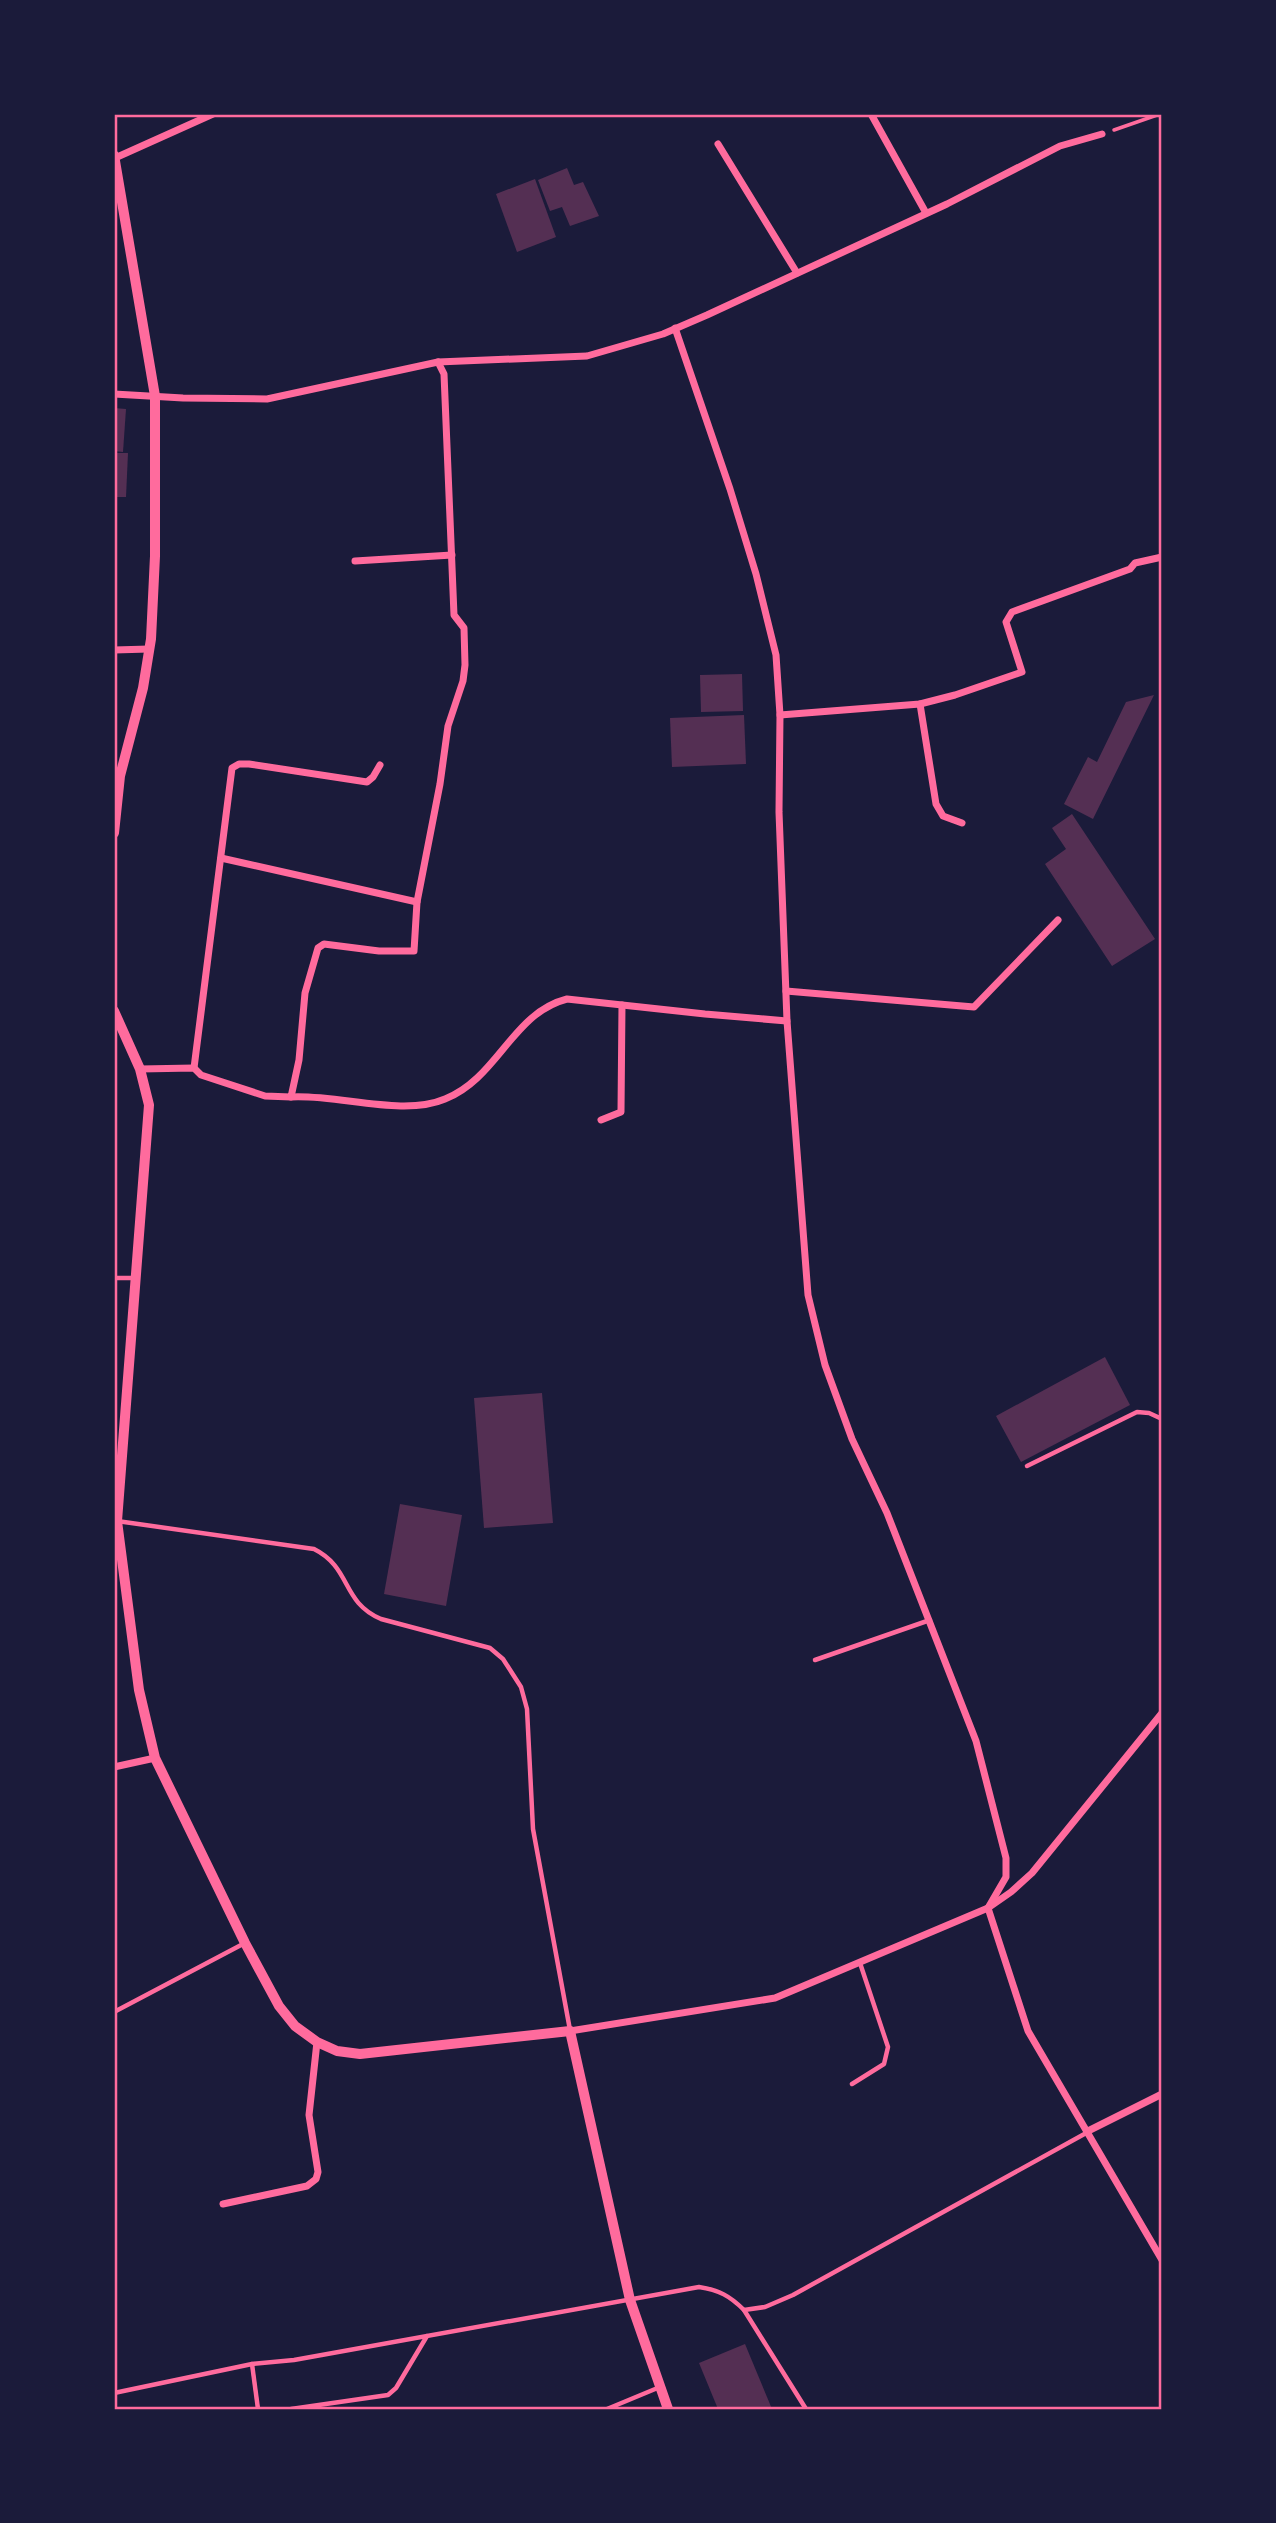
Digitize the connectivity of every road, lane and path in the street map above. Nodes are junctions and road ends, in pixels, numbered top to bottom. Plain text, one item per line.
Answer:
1 (213, 114) edge
2 (871, 114) edge
3 (1160, 114) edge
4 (1102, 134) joint
5 (718, 144) dead end
6 (114, 157) edge
7 (926, 213) junction
8 (797, 273) junction
9 (675, 328) junction
10 (438, 362) junction
11 (114, 394) edge
12 (155, 396) junction
13 (452, 555) junction
14 (1162, 557) edge
15 (355, 561) dead end
16 (149, 649) junction
17 (114, 650) edge
18 (920, 704) junction
19 (780, 715) junction
20 (380, 765) dead end
21 (962, 823) dead end
22 (114, 833) edge
23 (221, 858) junction
24 (417, 902) junction
25 (1058, 920) dead end
26 (786, 991) junction
27 (622, 1005) junction
28 (114, 1012) edge
29 (787, 1021) junction
30 (194, 1068) junction
31 (140, 1069) junction
32 (291, 1097) junction
33 (601, 1120) dead end
34 (114, 1278) edge
35 (136, 1278) junction
36 (1162, 1419) edge
37 (1027, 1466) dead end
38 (115, 1520) edge
39 (930, 1620) junction
40 (815, 1660) dead end
41 (1162, 1713) edge
42 (155, 1758) junction
43 (114, 1767) edge
44 (988, 1908) junction
45 (245, 1943) junction
46 (860, 1963) junction
47 (114, 2012) edge
48 (570, 2031) junction
49 (317, 2042) junction
50 (852, 2084) dead end
51 (1162, 2094) edge
52 (1088, 2131) junction
53 (223, 2204) dead end
54 (1162, 2260) edge
55 (629, 2301) junction
56 (744, 2310) junction
57 (428, 2336) junction
58 (252, 2364) junction
59 (661, 2387) junction
60 (114, 2393) edge
61 (258, 2409) edge
62 (291, 2409) edge
63 (607, 2409) edge
64 (668, 2409) edge
65 (806, 2409) edge

1 - 6 street
2 - 7 street
3 - 4 path
4 - 7 street
5 - 8 street
6 - 12 street
7 - 8 street
8 - 9 street
9 - 10 street
9 - 19 street
10 - 12 street
10 - 13 street
11 - 12 street
12 - 16 street
13 - 15 street
13 - 24 street
14 - 18 street
16 - 17 street
16 - 22 street
18 - 19 street
18 - 21 street
19 - 26 street
20 - 23 street
23 - 24 street
23 - 30 street
24 - 32 street
25 - 26 street
26 - 29 street
27 - 29 street
27 - 32 street
27 - 33 street
28 - 31 street
29 - 39 street
30 - 31 street
30 - 32 street
31 - 35 street
34 - 35 lane
35 - 38 street
36 - 37 lane
38 - 42 street
38 - 48 lane
39 - 40 lane
39 - 44 street
41 - 44 street
42 - 43 street
42 - 45 street
44 - 46 street
44 - 52 street
45 - 47 lane
45 - 49 street
46 - 48 street
46 - 50 lane
48 - 49 street
48 - 55 street
49 - 53 street
51 - 52 street
52 - 54 street
52 - 56 lane
55 - 56 lane
55 - 57 lane
55 - 59 street
56 - 65 lane
57 - 58 lane
57 - 62 lane
58 - 60 lane
58 - 61 lane
59 - 63 lane
59 - 64 street

